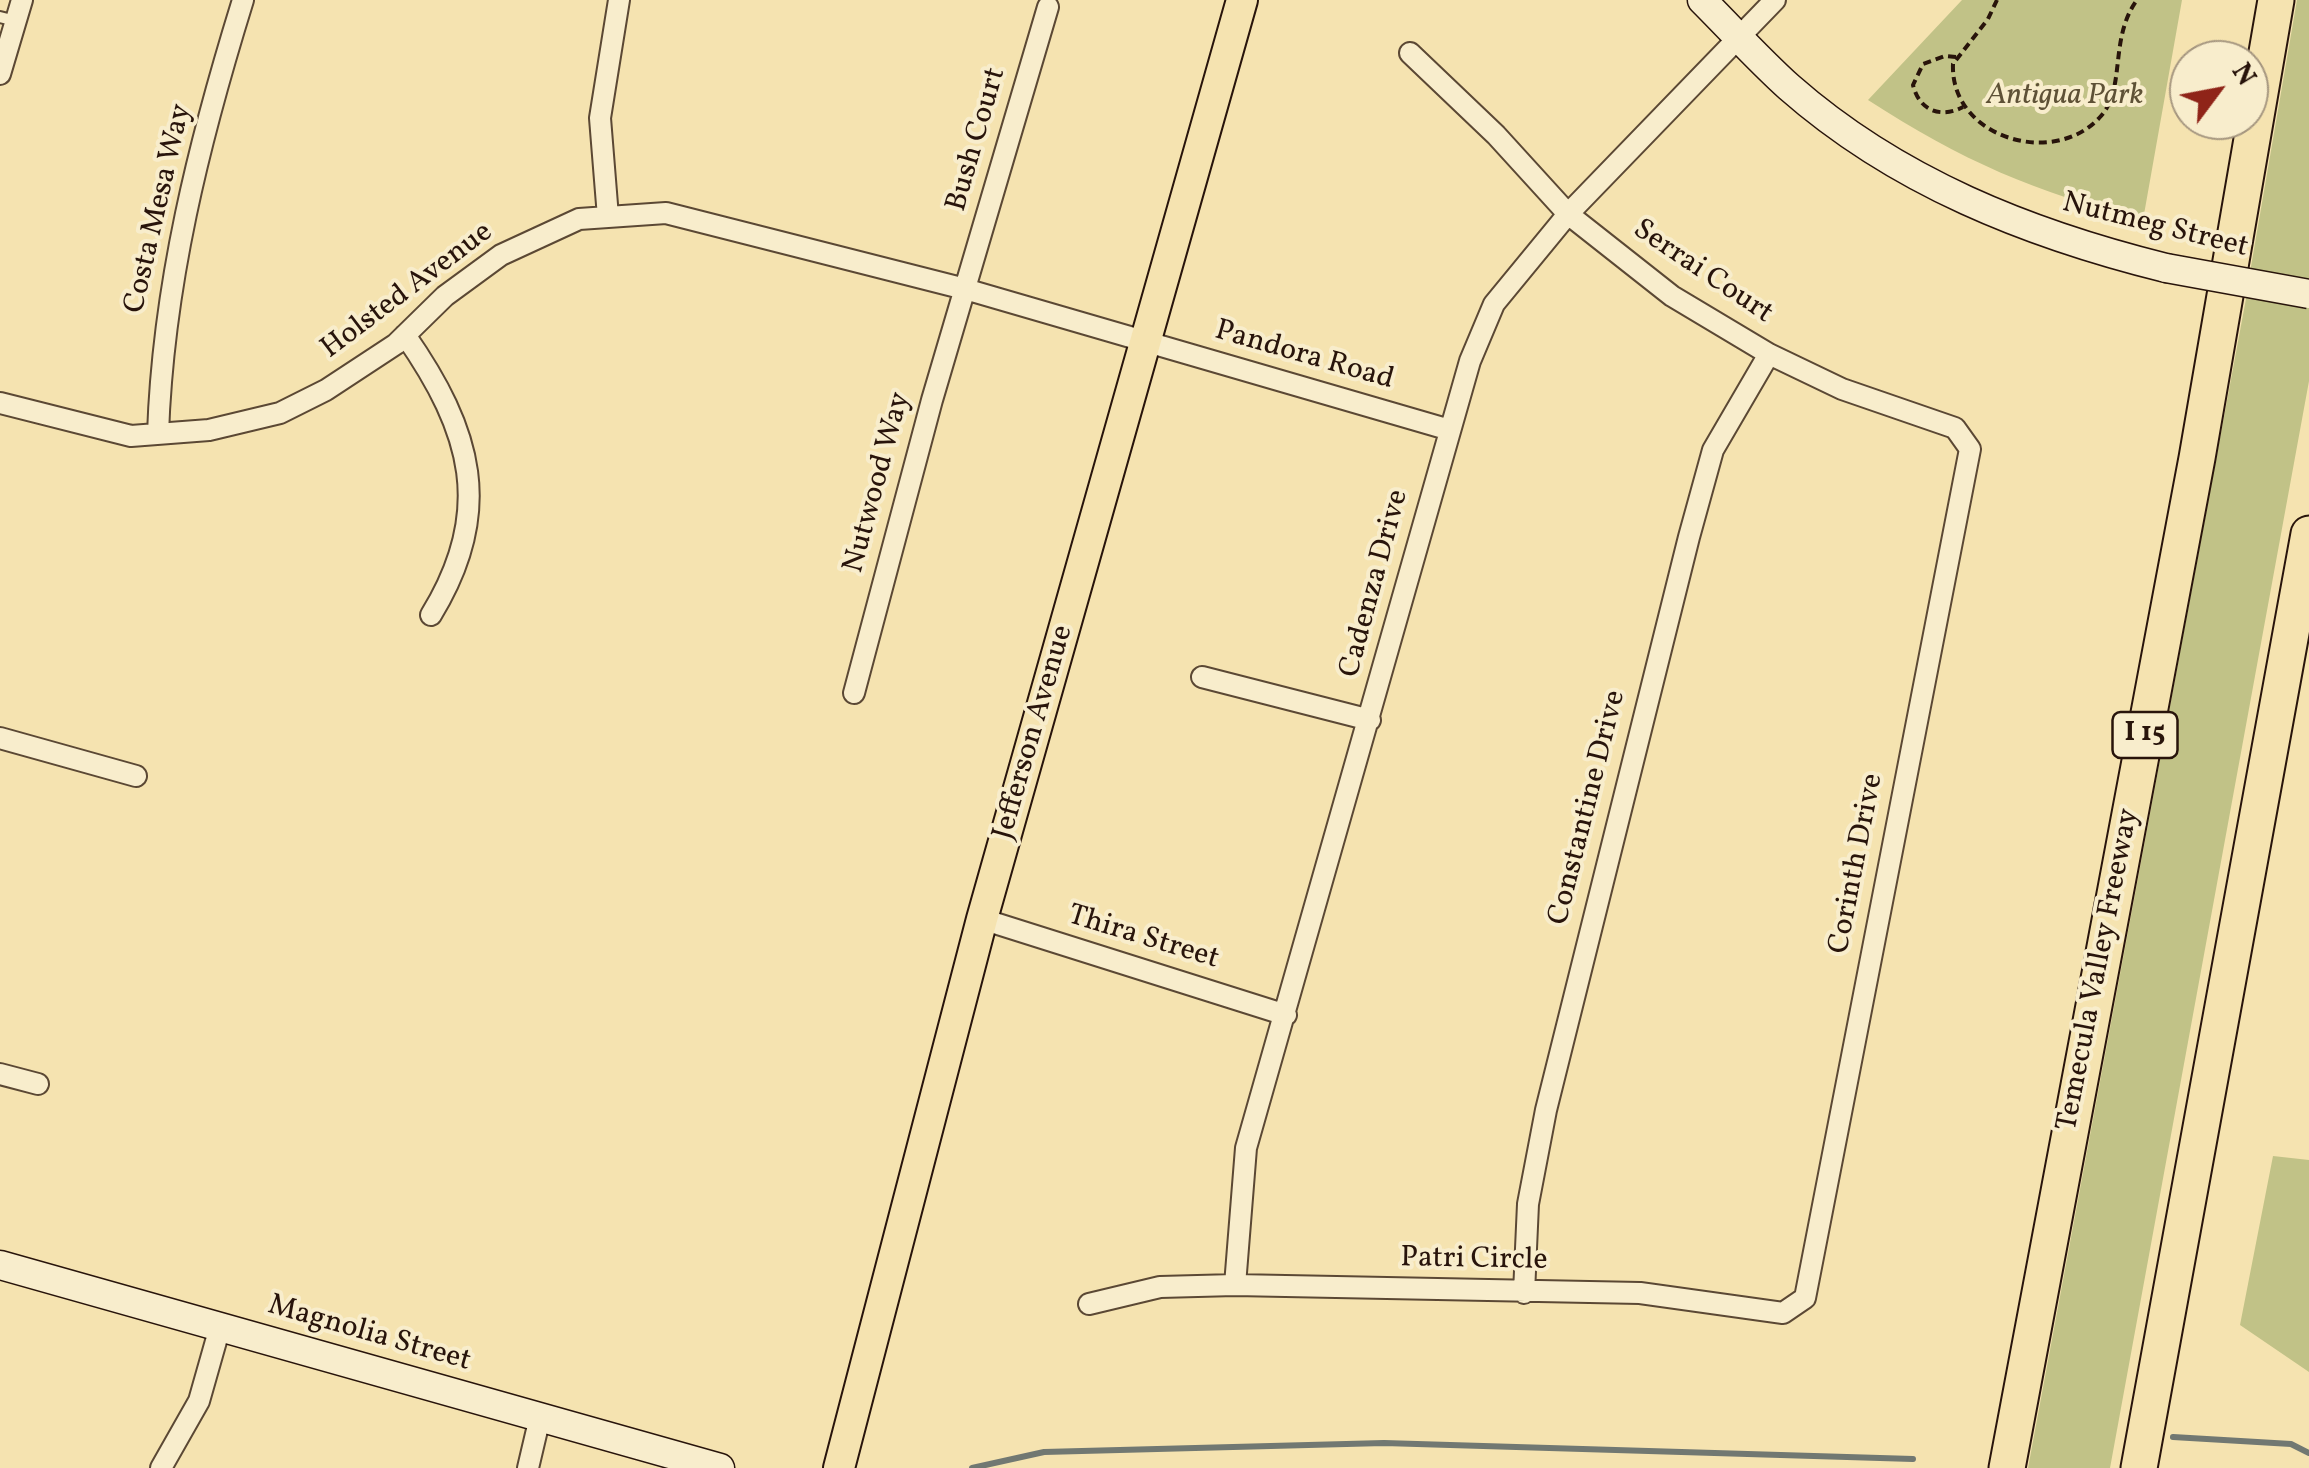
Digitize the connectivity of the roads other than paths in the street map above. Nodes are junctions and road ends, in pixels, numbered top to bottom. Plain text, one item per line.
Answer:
1 (22, 0) edge
2 (242, 0) edge
3 (618, 0) edge
4 (1242, 0) edge
5 (1702, 0) edge
6 (1775, 0) edge
7 (2276, 0) edge
8 (1048, 7) dead end
9 (8, 19) edge
10 (1740, 38) junction
11 (1410, 53) dead end
12 (0, 74) edge
13 (1568, 214) junction
14 (608, 217) junction
15 (965, 289) junction
16 (2309, 294) edge
17 (405, 335) junction
18 (1142, 341) junction
19 (1769, 354) junction
20 (0, 403) edge
21 (1450, 430) junction
22 (158, 434) junction
23 (1960, 489) joint
24 (2309, 534) edge
25 (431, 615) dead end
26 (1202, 677) dead end
27 (854, 693) dead end
28 (1370, 720) junction
29 (0, 738) edge
30 (136, 776) dead end
31 (982, 920) junction
32 (1286, 1015) junction
33 (0, 1074) edge
34 (38, 1084) dead end
35 (1815, 1250) joint
36 (0, 1265) edge
37 (1235, 1285) junction
38 (1524, 1292) junction
39 (1089, 1304) dead end
40 (220, 1327) junction
41 (540, 1418) junction
42 (161, 1468) edge
43 (528, 1468) edge
44 (720, 1468) edge
45 (839, 1468) edge
46 (2007, 1468) edge
47 (2140, 1468) edge

1 - 9 street
2 - 22 street, Costa Mesa Way
3 - 14 street
4 - 18 main road, Jefferson Avenue
5 - 10 street, Nutmeg Street
6 - 10 street, Cadenza Drive
7 - 46 highway, Temecula Valley Freeway / I 15
8 - 15 street, Bush Court
9 - 12 street
10 - 13 street, Cadenza Drive
10 - 16 street, Nutmeg Street, bridge
11 - 13 street, Serrai Court
13 - 19 street, Serrai Court
13 - 21 street, Cadenza Drive
14 - 15 street, Holsted Avenue
14 - 17 street, Holsted Avenue
15 - 18 street, Holsted Avenue
15 - 27 street, Nutwood Way
17 - 22 street, Holsted Avenue
17 - 25 street
18 - 21 street, Pandora Road
18 - 31 main road, Jefferson Avenue
19 - 23 street, Serrai Court
19 - 38 street, Constantine Drive
20 - 22 street, Holsted Avenue
21 - 28 street, Cadenza Drive
23 - 35 street, Corinth Drive
24 - 47 highway
26 - 28 street
28 - 32 street, Cadenza Drive
29 - 30 street
31 - 32 street, Thira Street
31 - 45 main road, Jefferson Avenue
32 - 37 street, Cadenza Drive
33 - 34 street
35 - 38 street, Patri Circle
36 - 40 street, Magnolia Street
37 - 38 street, Patri Circle
37 - 39 street, Patri Circle
40 - 41 street, Magnolia Street
40 - 42 street
41 - 43 street
41 - 44 street, Magnolia Street

